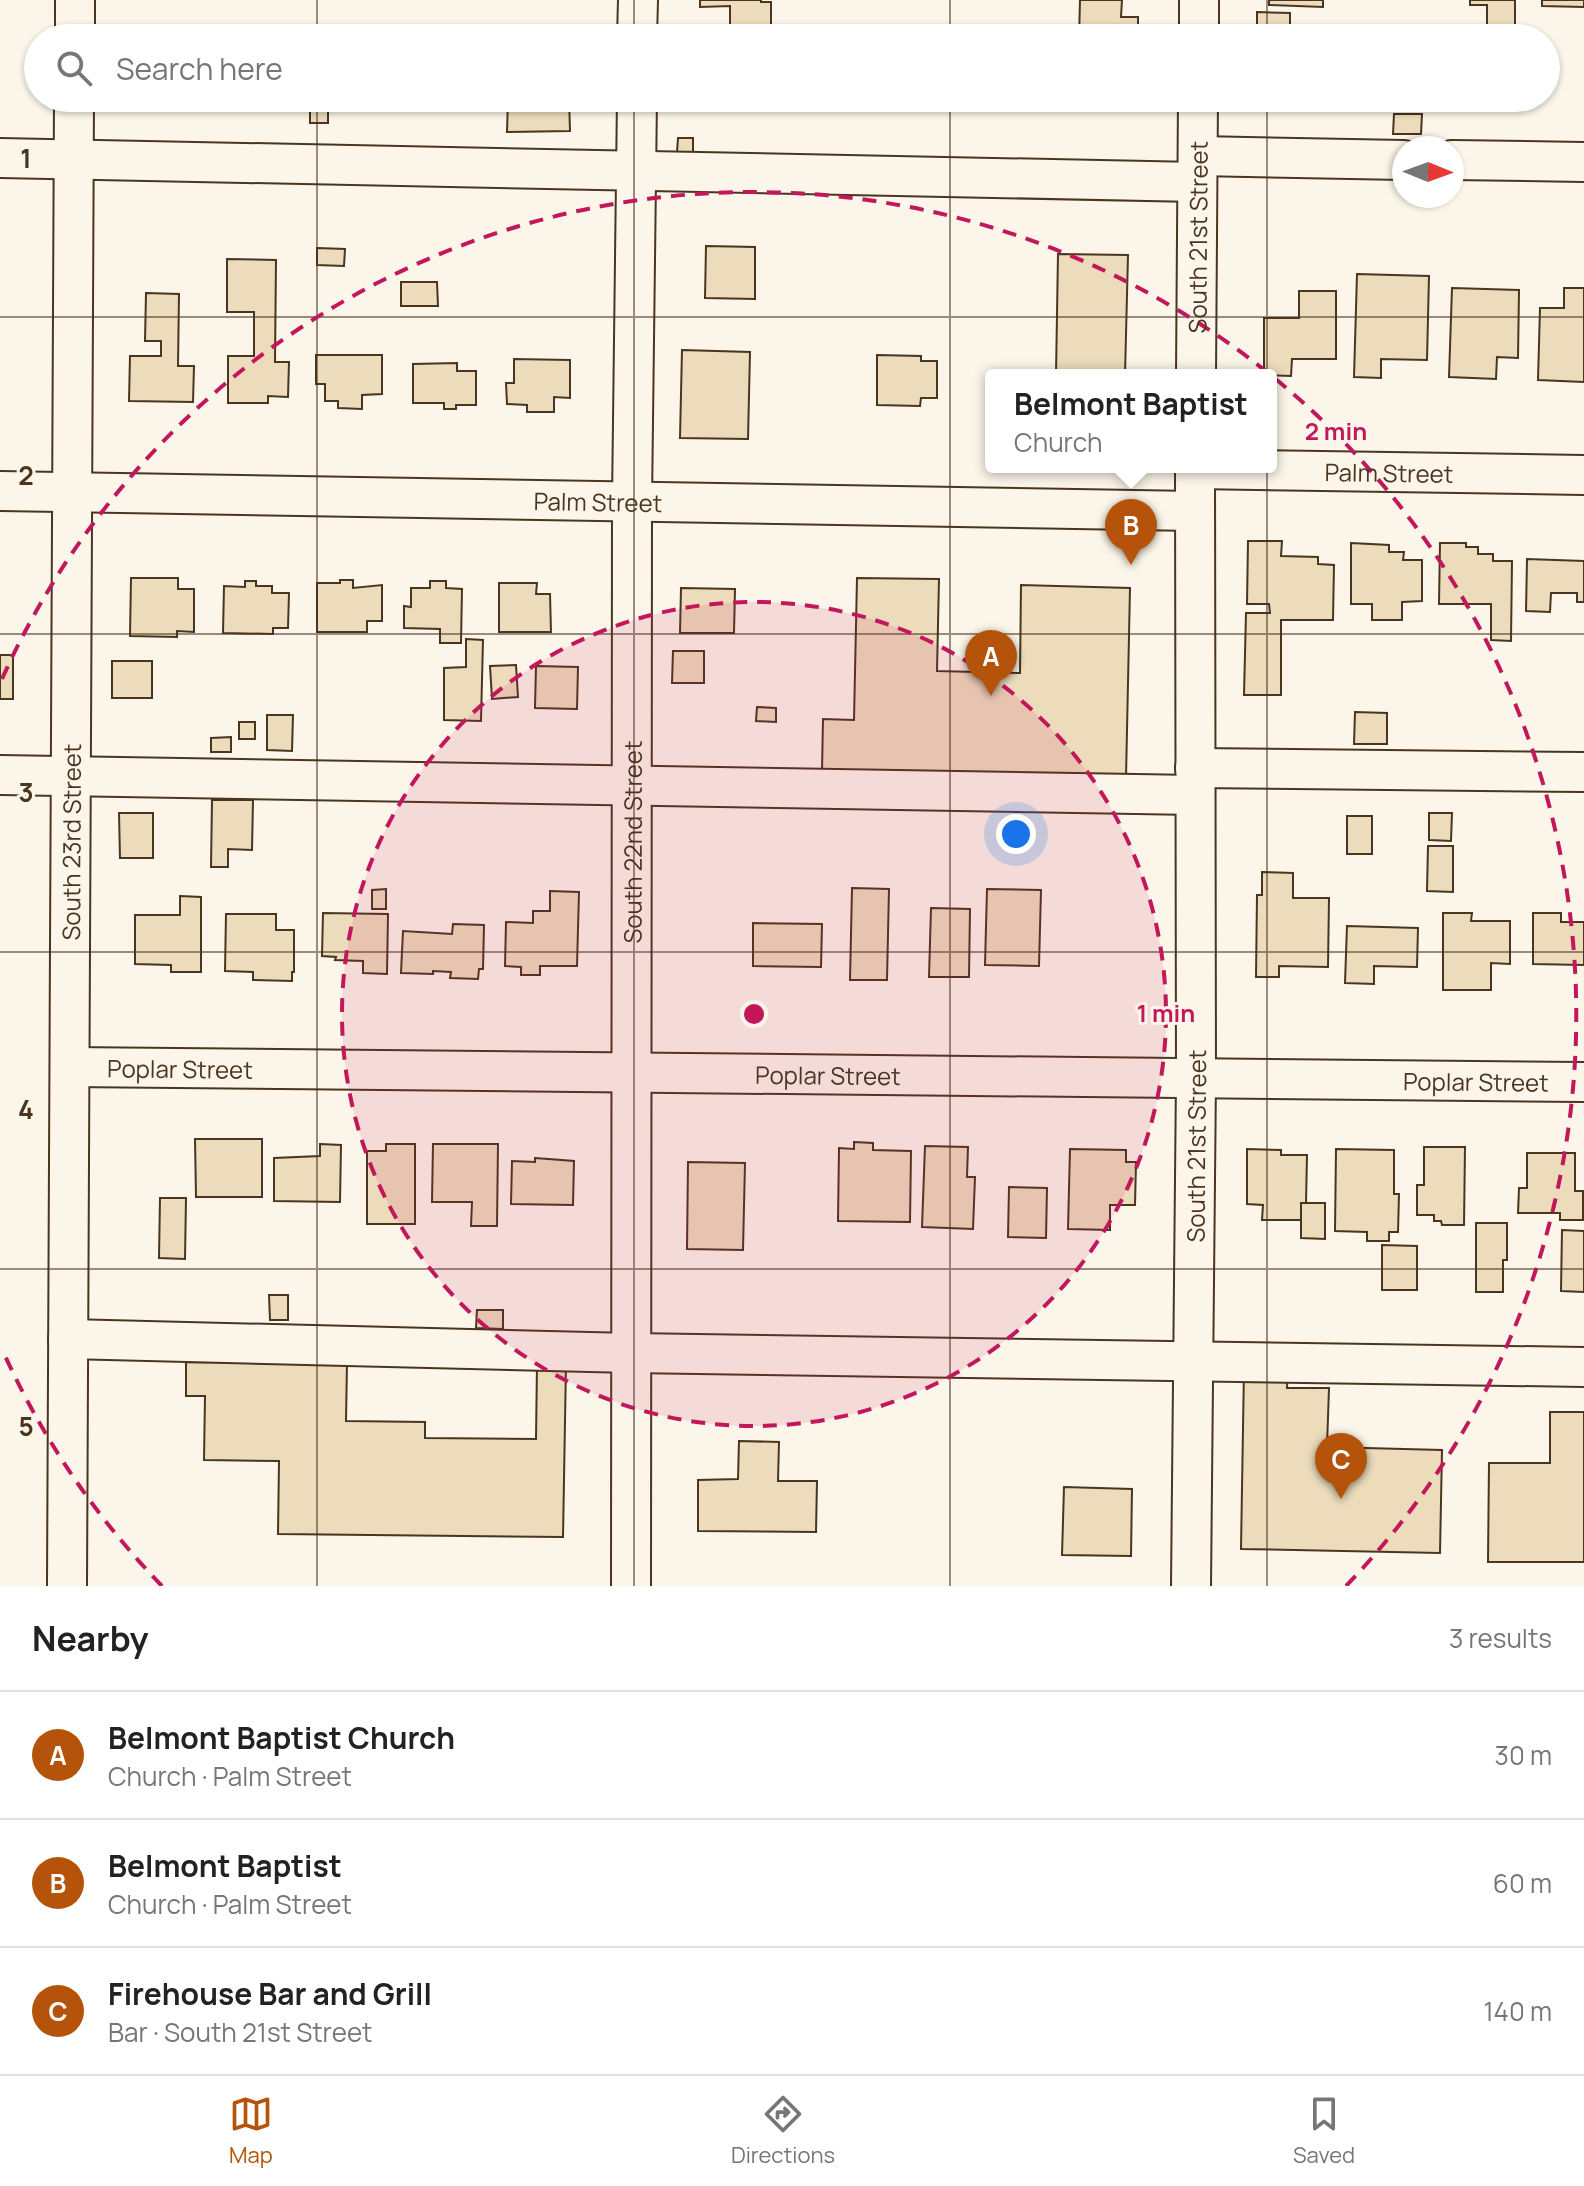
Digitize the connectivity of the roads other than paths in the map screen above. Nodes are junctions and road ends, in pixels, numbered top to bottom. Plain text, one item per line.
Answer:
1 (75, 0) edge
2 (638, 0) edge
3 (1199, 0) edge
4 (75, 24) edge
5 (637, 24) edge
6 (1199, 24) edge
7 (74, 112) edge
8 (637, 112) edge
9 (1198, 112) edge
10 (0, 158) edge
11 (74, 159) junction
12 (1464, 160) edge
13 (1392, 161) edge
14 (1584, 162) edge
15 (1197, 169) junction
16 (636, 172) junction
17 (1196, 369) edge
18 (1277, 469) edge
19 (1195, 473) edge
20 (1584, 475) edge
21 (0, 491) edge
22 (71, 493) junction
23 (632, 502) junction
24 (1194, 511) junction
25 (1584, 772) edge
26 (0, 775) edge
27 (70, 776) junction
28 (1195, 782) junction
29 (631, 788) junction
30 (70, 1067) junction
31 (630, 1072) junction
32 (1196, 1078) junction
33 (1584, 1082) edge
34 (68, 1339) junction
35 (631, 1353) junction
36 (1193, 1361) junction
37 (1584, 1367) edge
38 (67, 1586) edge
39 (631, 1586) edge
40 (1191, 1586) edge

1 - 4 street
2 - 5 street
3 - 6 street
7 - 11 street, South 23rd Street
8 - 16 street, South 22nd Street
9 - 15 street, South 21st Street
10 - 11 street
11 - 16 street
11 - 22 street, South 23rd Street
12 - 14 street
13 - 15 street
15 - 16 street
15 - 17 street, South 21st Street
16 - 23 street, South 22nd Street
18 - 20 street, Palm Street
19 - 24 street, South 21st Street
21 - 22 street, Palm Street
22 - 23 street, Palm Street
22 - 27 street, South 23rd Street
23 - 24 street, Palm Street
23 - 29 street, South 22nd Street
24 - 28 street, South 21st Street
25 - 28 street
26 - 27 street
27 - 29 street
27 - 30 street, South 23rd Street
28 - 29 street
28 - 32 street, South 21st Street
29 - 31 street, South 22nd Street
30 - 31 street, Poplar Street
30 - 34 street, South 23rd Street
31 - 32 street, Poplar Street
31 - 35 street, South 22nd Street
32 - 33 street, Poplar Street
32 - 36 street, South 21st Street
34 - 35 street
34 - 38 street, South 23rd Street
35 - 36 street
35 - 39 street, South 22nd Street
36 - 37 street
36 - 40 street, South 21st Street

